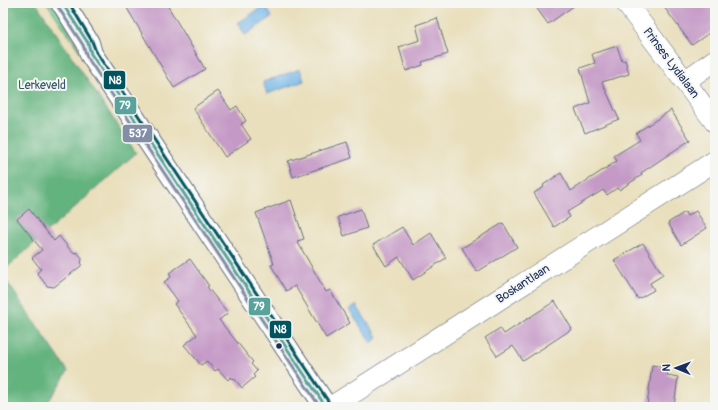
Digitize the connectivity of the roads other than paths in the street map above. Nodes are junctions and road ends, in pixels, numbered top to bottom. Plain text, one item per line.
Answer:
1 (62, 3) edge
2 (626, 3) edge
3 (715, 60) edge
4 (685, 81) junction
5 (715, 122) edge
6 (715, 161) edge
7 (326, 407) edge
8 (331, 407) edge

1 - 7 street
2 - 4 street, Prinses Lydialaan
3 - 4 street
4 - 5 street, Prinses Lydialaan
6 - 8 street, Boskantlaan

